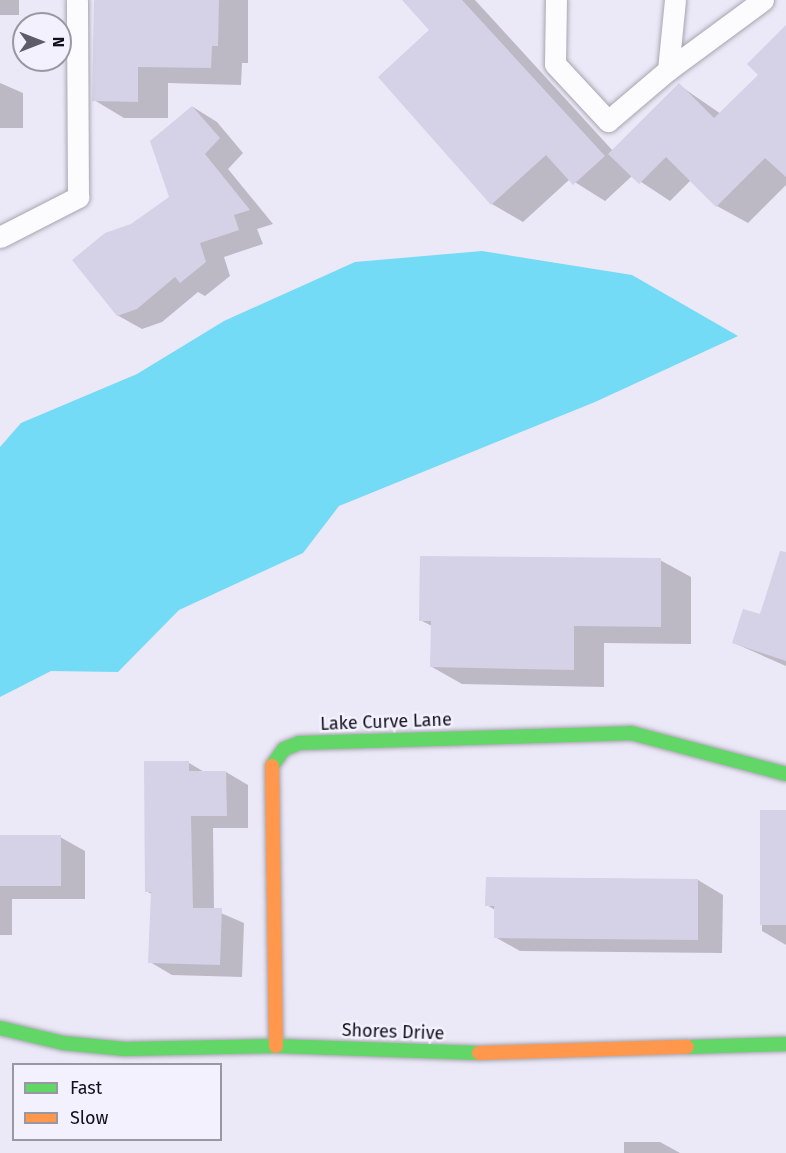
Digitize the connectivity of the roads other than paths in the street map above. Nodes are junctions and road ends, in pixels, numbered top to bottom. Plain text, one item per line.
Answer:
1 (77, 0) edge
2 (556, 0) edge
3 (675, 0) edge
4 (763, 0) edge
5 (668, 70) junction
6 (0, 237) edge
7 (786, 774) edge
8 (0, 1028) edge
9 (786, 1044) edge
10 (276, 1046) junction

1 - 6 lane
2 - 5 lane
3 - 5 lane
4 - 5 lane
7 - 10 street, Lake Curve Lane
8 - 10 street, Shores Drive
9 - 10 street, Shores Drive

